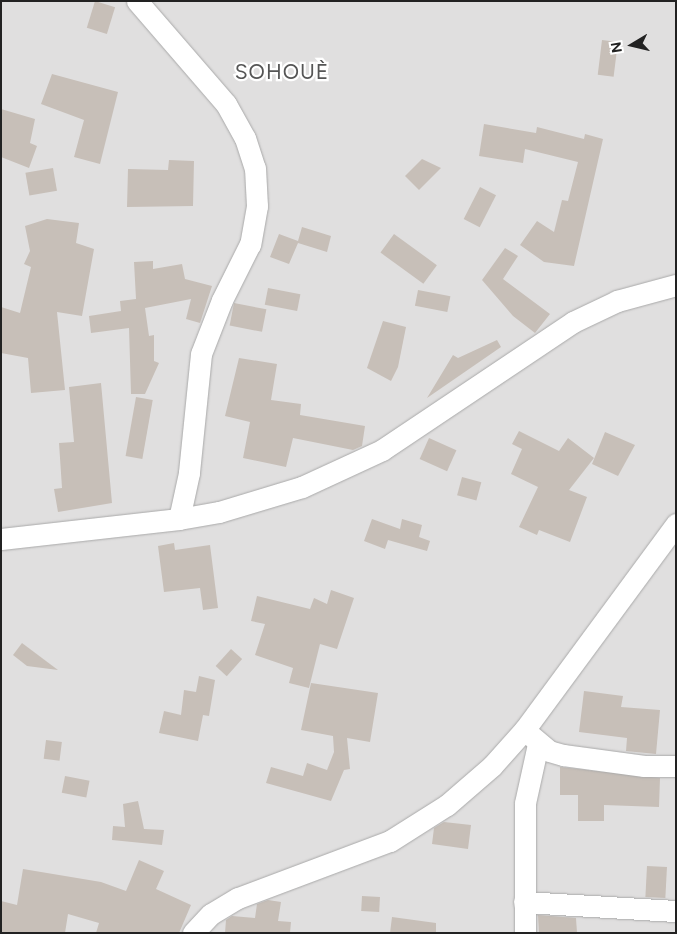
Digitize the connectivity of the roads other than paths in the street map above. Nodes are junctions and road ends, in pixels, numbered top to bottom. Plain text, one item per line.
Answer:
1 (137, 1) edge
2 (676, 285) edge
3 (179, 519) junction
4 (676, 524) edge
5 (1, 539) edge
6 (531, 736) junction
7 (676, 766) edge
8 (524, 902) junction
9 (676, 911) edge
10 (193, 933) edge
11 (525, 933) edge

1 - 3 street
2 - 3 street
3 - 5 street
4 - 6 street
6 - 7 street
6 - 8 street
6 - 10 street
8 - 9 street
8 - 11 street

